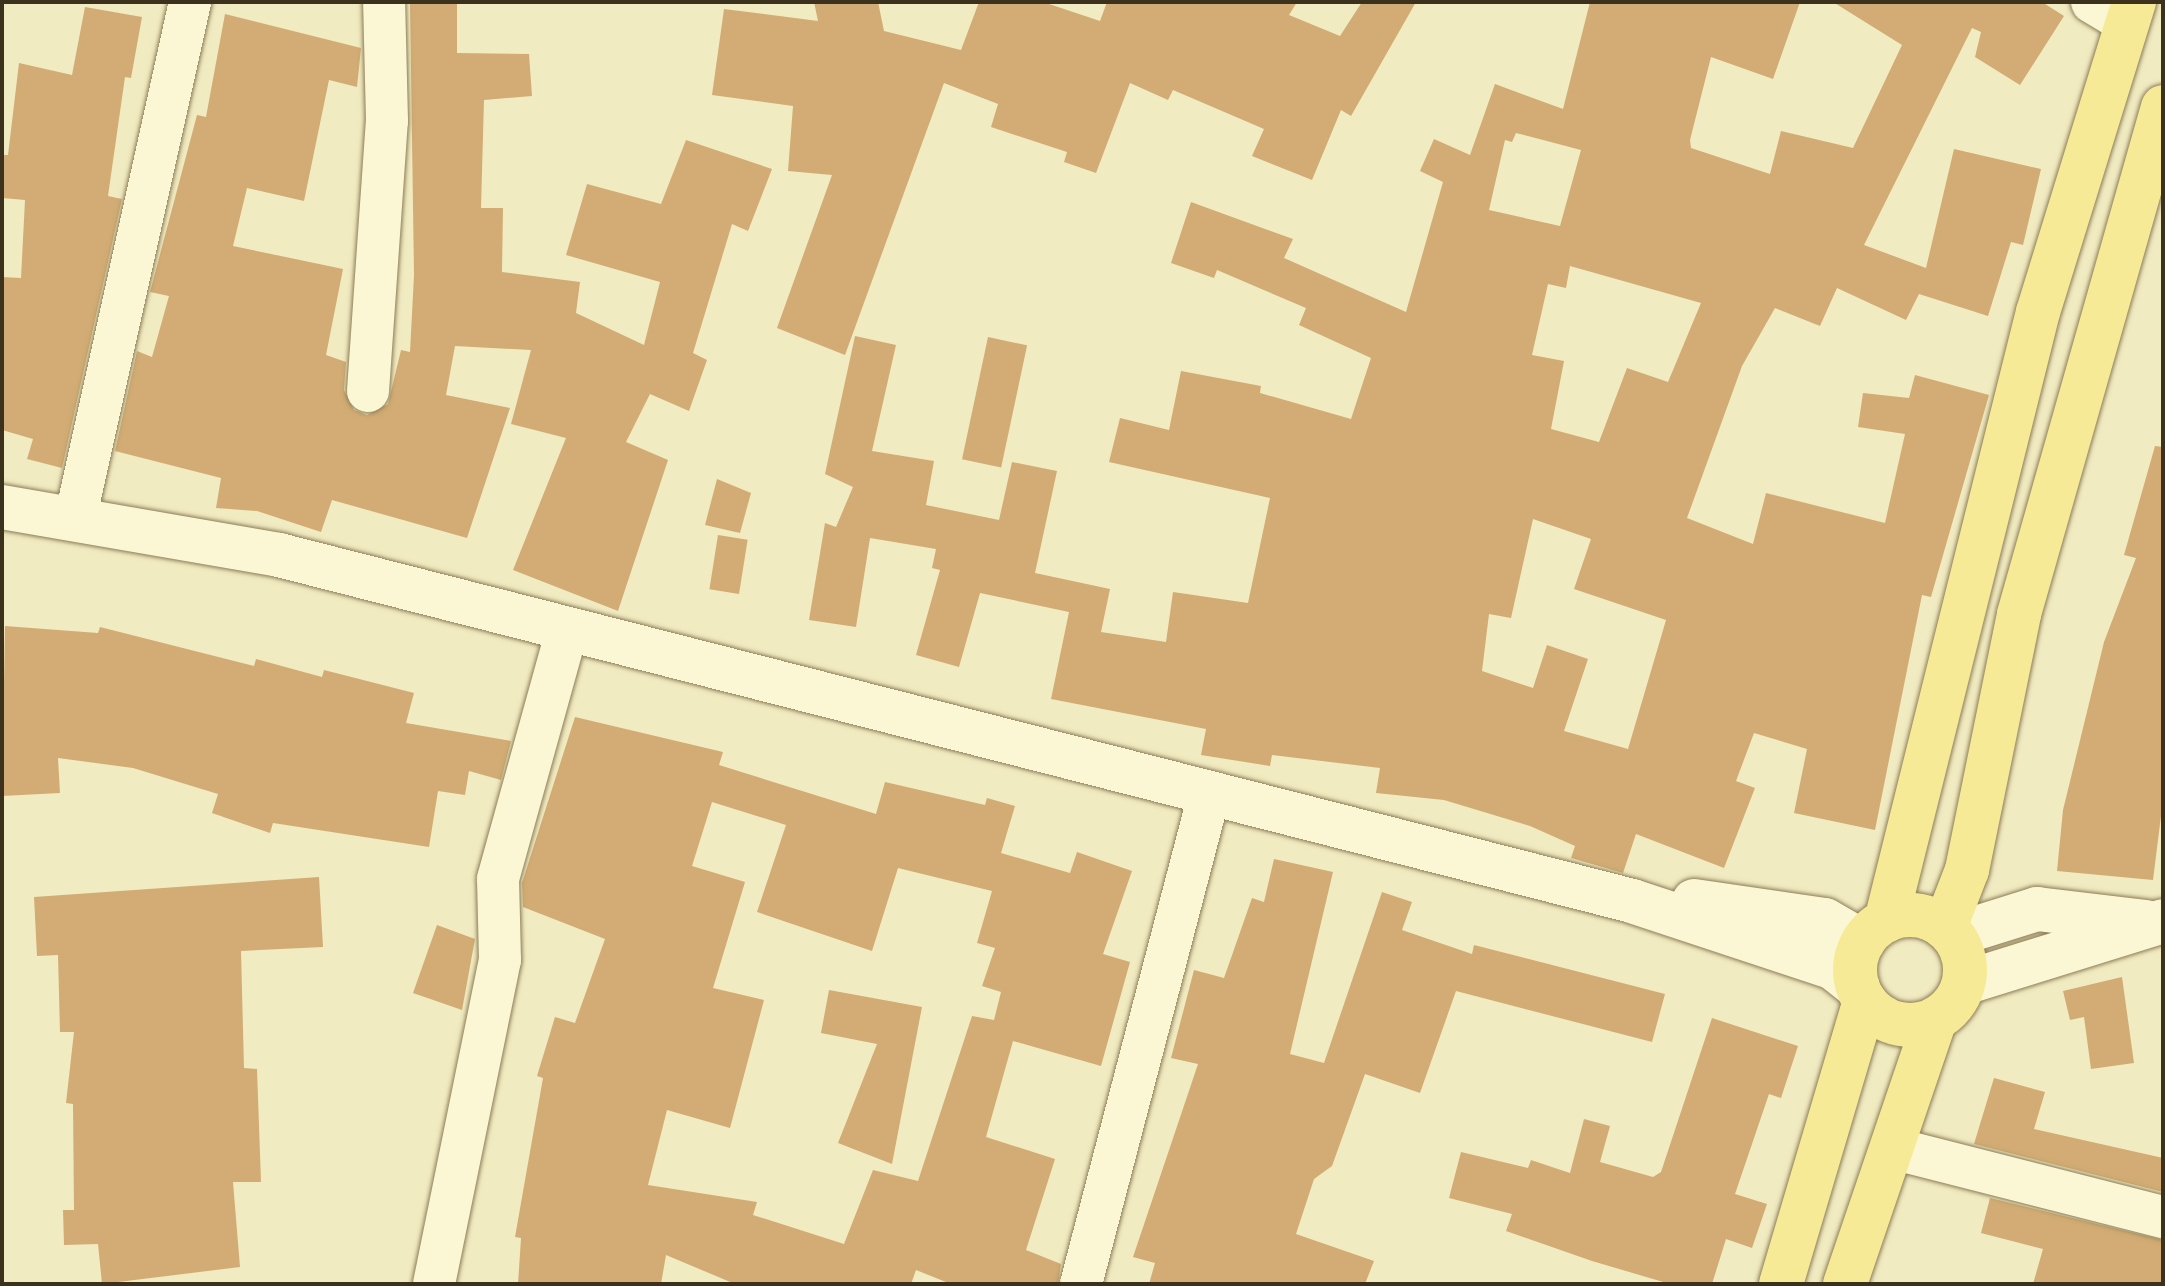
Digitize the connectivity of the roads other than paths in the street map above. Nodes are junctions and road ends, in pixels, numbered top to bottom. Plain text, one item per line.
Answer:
1 (190, 2) edge
2 (384, 2) edge
3 (2116, 8) edge
4 (2163, 107) edge
5 (368, 391) dead end
6 (2, 507) edge
7 (75, 520) junction
8 (567, 630) junction
9 (1209, 795) junction
10 (1632, 901) junction
11 (2158, 922) edge
12 (1874, 931) junction
13 (1949, 931) junction
14 (1964, 983) junction
15 (1862, 994) junction
16 (1935, 1019) junction
17 (1892, 1148) junction
18 (2163, 1217) edge
19 (434, 1284) edge
20 (1081, 1284) edge
21 (1781, 1284) edge
22 (1845, 1284) edge

1 - 7 street
2 - 5 street
3 - 12 main road
4 - 13 main road
6 - 7 street
7 - 8 street
8 - 9 street
8 - 19 street
9 - 10 street
9 - 20 street
10 - 12 street
10 - 15 street
11 - 13 street
11 - 14 street
12 - 13 main road
12 - 15 main road
13 - 14 main road
14 - 16 main road
15 - 16 main road
15 - 21 main road
16 - 17 main road
17 - 18 street
17 - 22 main road

